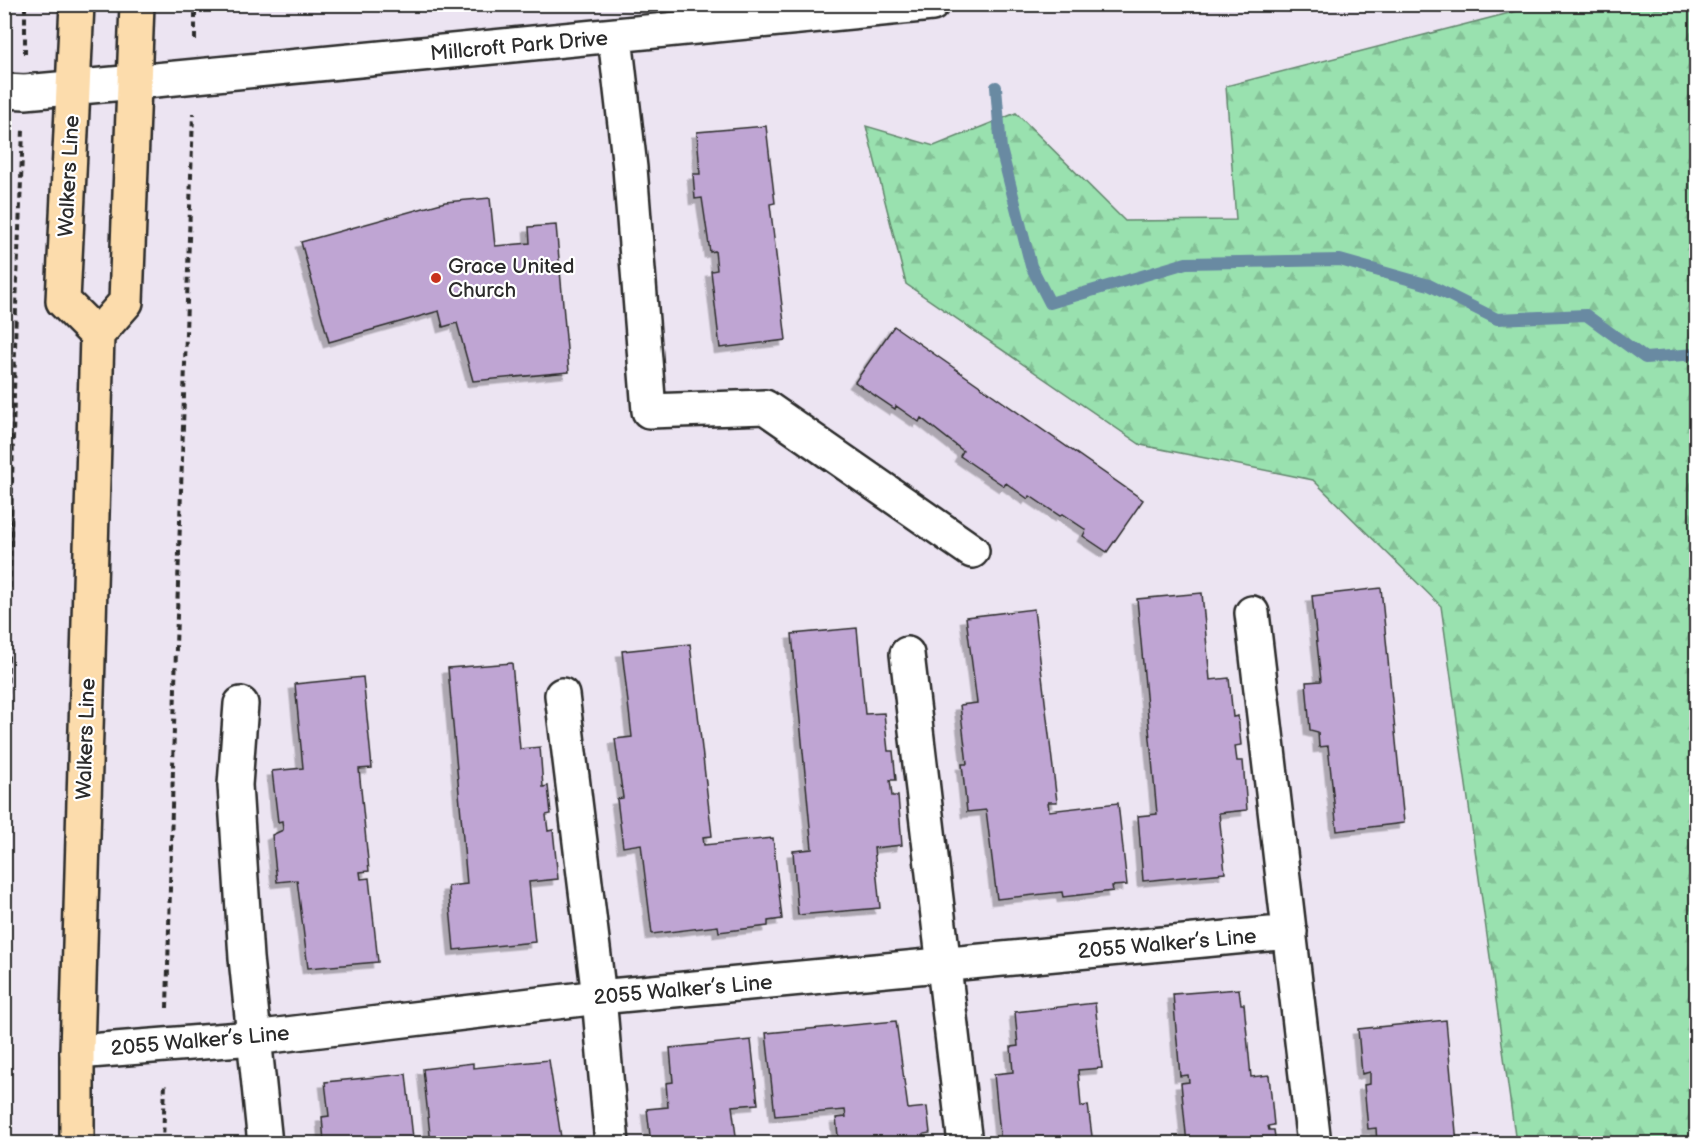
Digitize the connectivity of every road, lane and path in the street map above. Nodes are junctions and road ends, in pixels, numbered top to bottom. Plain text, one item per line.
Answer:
1 (25, 4) edge
2 (77, 4) edge
3 (137, 4) edge
4 (932, 4) edge
5 (615, 37) junction
6 (195, 76) junction
7 (120, 84) junction
8 (74, 88) junction
9 (15, 92) edge
10 (96, 335) junction
11 (972, 551) dead end
12 (1252, 613) dead end
13 (907, 654) dead end
14 (562, 695) dead end
15 (241, 704) dead end
16 (4, 840) edge
17 (1290, 932) junction
18 (944, 966) junction
19 (599, 997) junction
20 (253, 1038) junction
21 (166, 1045) junction
22 (77, 1052) junction
23 (77, 1143) edge
24 (163, 1143) edge
25 (265, 1143) edge
26 (612, 1143) edge
27 (965, 1143) edge
28 (1314, 1143) edge

1 - 9 path
2 - 8 main road, Walkers Line
3 - 7 main road
4 - 5 street, Millcroft Park Drive
5 - 6 street, Millcroft Park Drive
5 - 11 street
6 - 7 street, Millcroft Park Drive
6 - 21 path
7 - 8 street, Millcroft Park Drive
7 - 10 main road
8 - 9 street, Millcroft Park Drive
8 - 10 main road, Walkers Line
9 - 16 path
10 - 22 main road, Walkers Line
12 - 17 street
13 - 18 street
14 - 19 street
15 - 20 street
17 - 18 street, 2055 Walker’s Line
17 - 28 street
18 - 19 street, 2055 Walker’s Line
18 - 27 street
19 - 20 street, 2055 Walker’s Line
19 - 26 street
20 - 21 street, 2055 Walker’s Line
20 - 25 street
21 - 22 street, 2055 Walker’s Line
21 - 24 path
22 - 23 main road, Walkers Line

